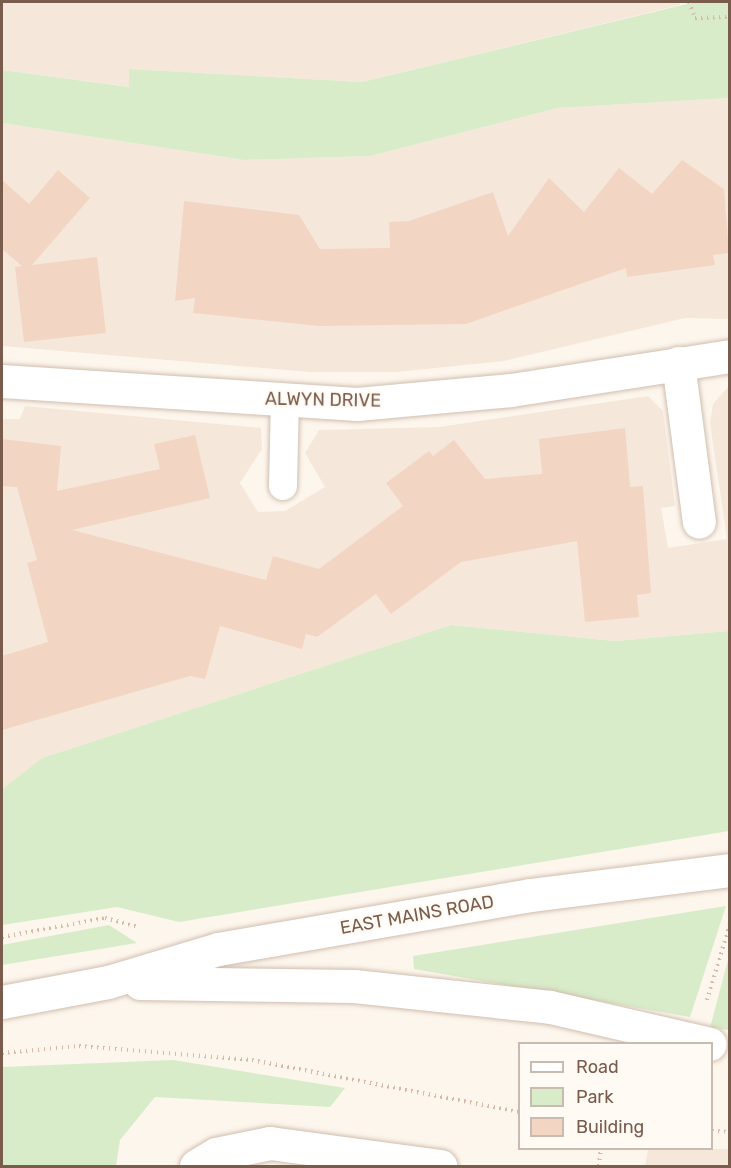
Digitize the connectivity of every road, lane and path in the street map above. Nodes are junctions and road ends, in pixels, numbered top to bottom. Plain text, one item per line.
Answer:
1 (689, 2) edge
2 (729, 17) edge
3 (729, 356) edge
4 (678, 363) junction
5 (2, 381) edge
6 (285, 400) junction
7 (283, 486) dead end
8 (699, 522) dead end
9 (729, 870) edge
10 (729, 924) edge
11 (150, 930) dead end
12 (2, 937) edge
13 (108, 982) junction
14 (2, 1002) edge
15 (706, 1042) edge
16 (713, 1044) edge
17 (729, 1048) edge
18 (2, 1053) edge
19 (518, 1113) edge
20 (713, 1131) edge
21 (729, 1132) edge
22 (602, 1150) edge
23 (196, 1167) edge
24 (440, 1167) edge
25 (599, 1167) edge

1 - 2 path
3 - 4 main road, ALWYN DRIVE
4 - 6 main road, ALWYN DRIVE
4 - 8 main road
5 - 6 main road, ALWYN DRIVE
6 - 7 lane
9 - 13 main road, EAST MAINS ROAD
10 - 15 path
11 - 12 path
13 - 14 main road, EAST MAINS ROAD
13 - 15 main road, EAST MAINS ROAD
16 - 17 main road, EAST MAINS ROAD
18 - 19 path
20 - 21 path
22 - 25 path
23 - 24 main road

